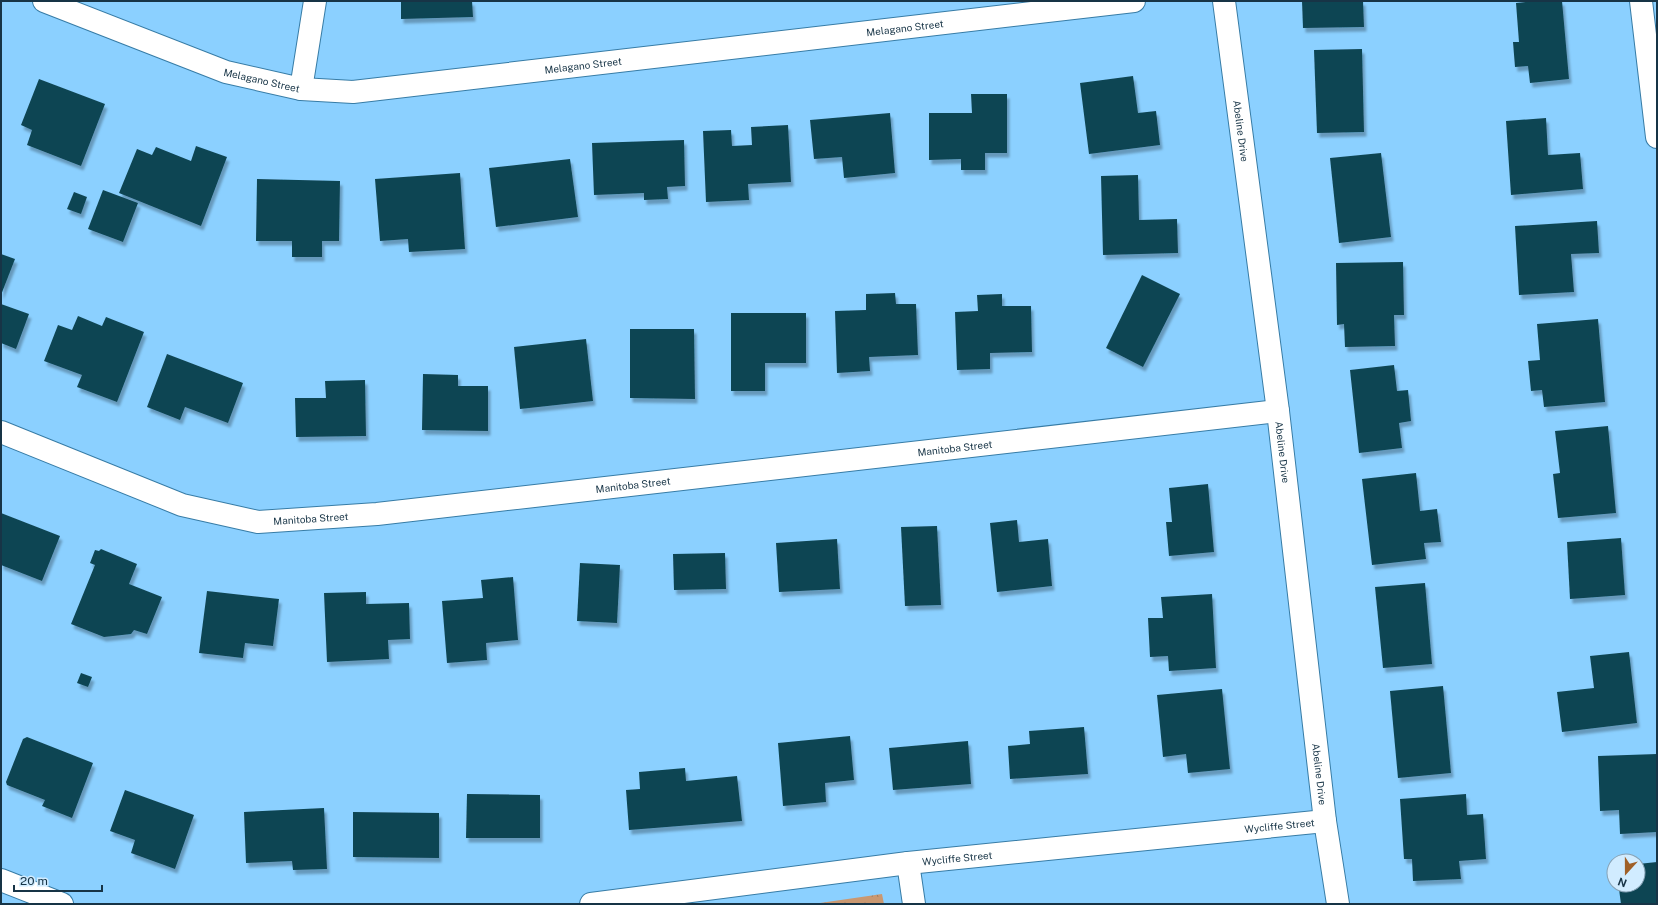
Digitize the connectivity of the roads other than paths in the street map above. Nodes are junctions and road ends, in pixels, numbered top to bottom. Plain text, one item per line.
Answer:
1 (44, 1) edge
2 (315, 1) edge
3 (1134, 1) edge
4 (1224, 1) edge
5 (1640, 1) edge
6 (301, 89) junction
7 (1657, 137) edge
8 (1278, 411) junction
9 (1, 432) edge
10 (1325, 821) junction
11 (908, 864) junction
12 (1, 880) edge
13 (62, 904) edge
14 (591, 904) edge
15 (914, 904) edge
16 (1338, 904) edge

1 - 6 street, Melagano Street
2 - 6 street
3 - 6 street, Melagano Street
4 - 8 street, Abeline Drive
5 - 7 street
8 - 9 street, Manitoba Street
8 - 10 street, Abeline Drive
10 - 11 street, Wycliffe Street
10 - 16 street, Abeline Drive
11 - 14 street, Wycliffe Street
11 - 15 street
12 - 13 street

